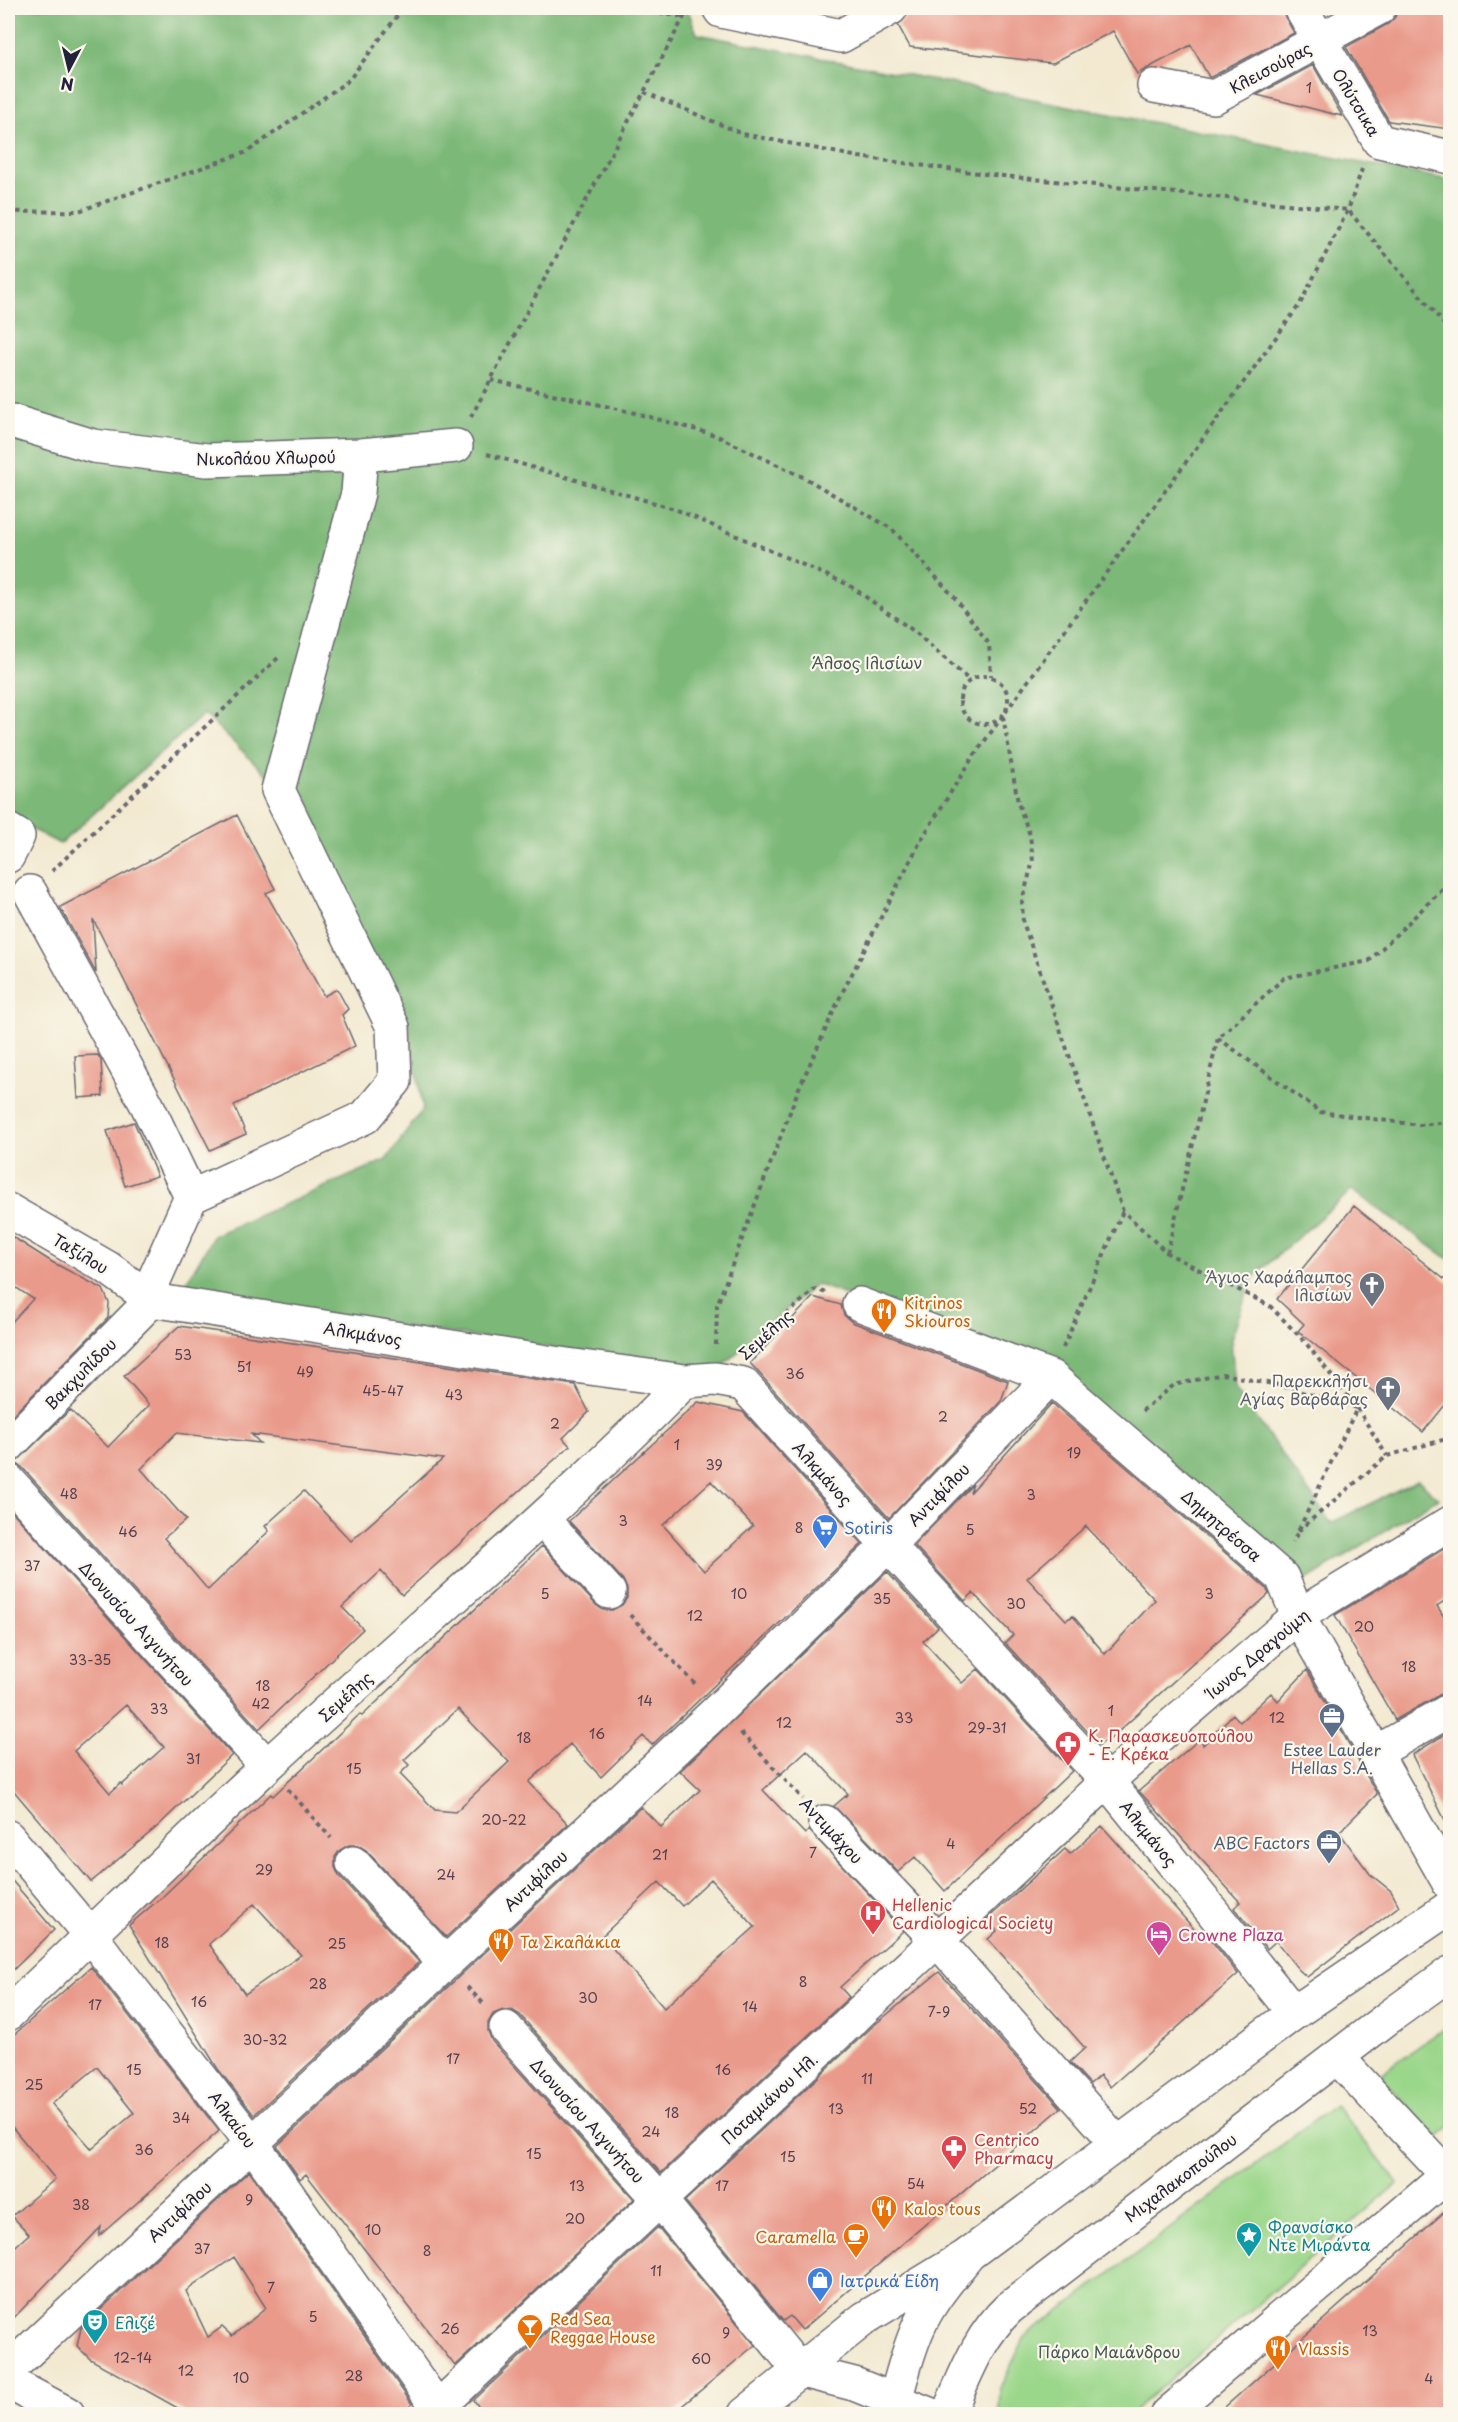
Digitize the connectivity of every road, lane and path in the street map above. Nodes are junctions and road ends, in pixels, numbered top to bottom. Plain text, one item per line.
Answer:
1 (403, 8) edge
2 (633, 8) edge
3 (688, 8) edge
4 (891, 8) edge
5 (1300, 8) edge
6 (1379, 8) edge
7 (720, 9) edge
8 (683, 17) junction
9 (1319, 40) junction
10 (1154, 86) dead end
11 (644, 92) junction
12 (1374, 132) junction
13 (1450, 157) edge
14 (1348, 210) junction
15 (8, 212) edge
16 (1450, 332) edge
17 (491, 380) junction
18 (8, 420) edge
19 (456, 446) junction
20 (361, 455) junction
21 (281, 655) dead end
22 (991, 676) junction
23 (969, 680) junction
24 (1003, 716) junction
25 (1450, 882) edge
26 (30, 892) joint
27 (1218, 1038) junction
28 (1450, 1122) edge
29 (191, 1197) junction
30 (8, 1210) edge
31 (1123, 1211) junction
32 (1167, 1253) junction
33 (815, 1289) dead end
34 (150, 1298) junction
35 (859, 1304) dead end
36 (1051, 1377) junction
37 (700, 1380) junction
38 (1357, 1408) junction
39 (1450, 1433) edge
40 (1114, 1434) junction
41 (1446, 1438) junction
42 (1450, 1445) edge
43 (8, 1446) edge
44 (1387, 1456) junction
45 (8, 1480) edge
46 (543, 1520) junction
47 (1450, 1523) edge
48 (1296, 1533) junction
49 (888, 1545) junction
50 (1282, 1577) junction
51 (609, 1592) joint
52 (1298, 1616) junction
53 (719, 1709) junction
54 (1450, 1710) edge
55 (1375, 1753) junction
56 (267, 1766) junction
57 (1107, 1781) junction
58 (301, 1803) dead end
59 (825, 1822) joint
60 (8, 1837) edge
61 (353, 1863) joint
62 (1450, 1885) edge
63 (1450, 1907) edge
64 (90, 1935) junction
65 (937, 1940) junction
66 (445, 1963) junction
67 (1450, 1973) edge
68 (1294, 2013) junction
69 (8, 2014) edge
70 (506, 2028) joint
71 (1337, 2057) junction
72 (252, 2143) junction
73 (1118, 2144) junction
74 (1450, 2175) edge
75 (660, 2200) junction
76 (969, 2254) junction
77 (8, 2370) edge
78 (799, 2370) junction
79 (8, 2382) edge
80 (893, 2408) edge
81 (437, 2412) edge
82 (68, 2415) edge
83 (745, 2415) edge
84 (929, 2415) edge
85 (948, 2415) edge
86 (1168, 2415) edge

1 - 15 path
2 - 8 path
3 - 8 path
4 - 7 street
5 - 9 street, Ολύτσικα
6 - 9 street, Κλεισούρας
8 - 11 path
9 - 10 street, Κλεισούρας
9 - 12 street, Ολύτσικα
11 - 14 path
11 - 17 path
12 - 13 street, Ολύτσικα
12 - 14 path
14 - 16 path
14 - 24 path
17 - 19 path
17 - 22 path
18 - 20 street, Νικολάου Χλωρού
19 - 20 street, Νικολάου Χλωρού
19 - 23 path
20 - 29 street
21 - 26 path
22 - 23 path
22 - 24 path
23 - 24 path
24 - 31 path
24 - 37 path
25 - 27 path
26 - 29 street
27 - 28 path
27 - 32 path
29 - 34 street
30 - 34 street, Ταξίλου
31 - 32 path
31 - 36 path
32 - 38 path
33 - 37 path, Σεμέλης
34 - 37 street, Αλκμάνος
34 - 43 street, Βακχυλίδου
35 - 36 street, Δημητρέσσα
36 - 40 street, Δημητρέσσα
36 - 49 street, Αντιφίλου
37 - 46 street, Σεμέλης
37 - 49 street, Αλκμάνος
38 - 40 path
38 - 44 path
38 - 48 path
39 - 41 path
40 - 50 street, Δημητρέσσα
41 - 42 path
41 - 44 path
44 - 48 path
45 - 56 street, Διονυσίου Αιγινήτου
46 - 51 street
46 - 56 street, Σεμέλης
47 - 52 street, Ίωνος Δραγούμη
48 - 50 path
49 - 53 street, Αντιφίλου
49 - 57 street, Αλκμάνος
50 - 52 street, Δημητρέσσα
51 - 53 path, Αντιμάχου
52 - 55 street, Δημητρέσσα
52 - 57 street, Ίωνος Δραγούμη
53 - 59 path, Αντιμάχου
53 - 66 street, Αντιφίλου
54 - 55 street
55 - 62 street, Δημητρέσσα
56 - 64 street, Σεμέλης
57 - 65 street, Ποταμιάνου Ηλ.
57 - 68 street, Αλκμάνος
58 - 61 path
59 - 65 street, Αντιμάχου
60 - 64 street, Αλκαίου
61 - 66 street
63 - 68 street
64 - 69 street, Σεμέλης
64 - 72 street, Αλκαίου
65 - 73 street, Αντιμάχου
65 - 75 street, Ποταμιάνου Ηλ.
66 - 70 path
66 - 72 street, Αντιφίλου
67 - 71 street, Μιχαλακοπούλου
68 - 73 street
70 - 75 street, Διονυσίου Αιγινήτου
71 - 74 street
71 - 85 street, Μιχαλακοπούλου
72 - 77 street, Αντιφίλου
72 - 81 street, Αλκαίου
73 - 76 street
74 - 86 street
75 - 78 street, Διονυσίου Αιγινήτου
75 - 81 street, Ποταμιάνου Ηλ.
76 - 78 street
76 - 80 street
78 - 80 street
78 - 83 street
79 - 82 street
80 - 84 street

